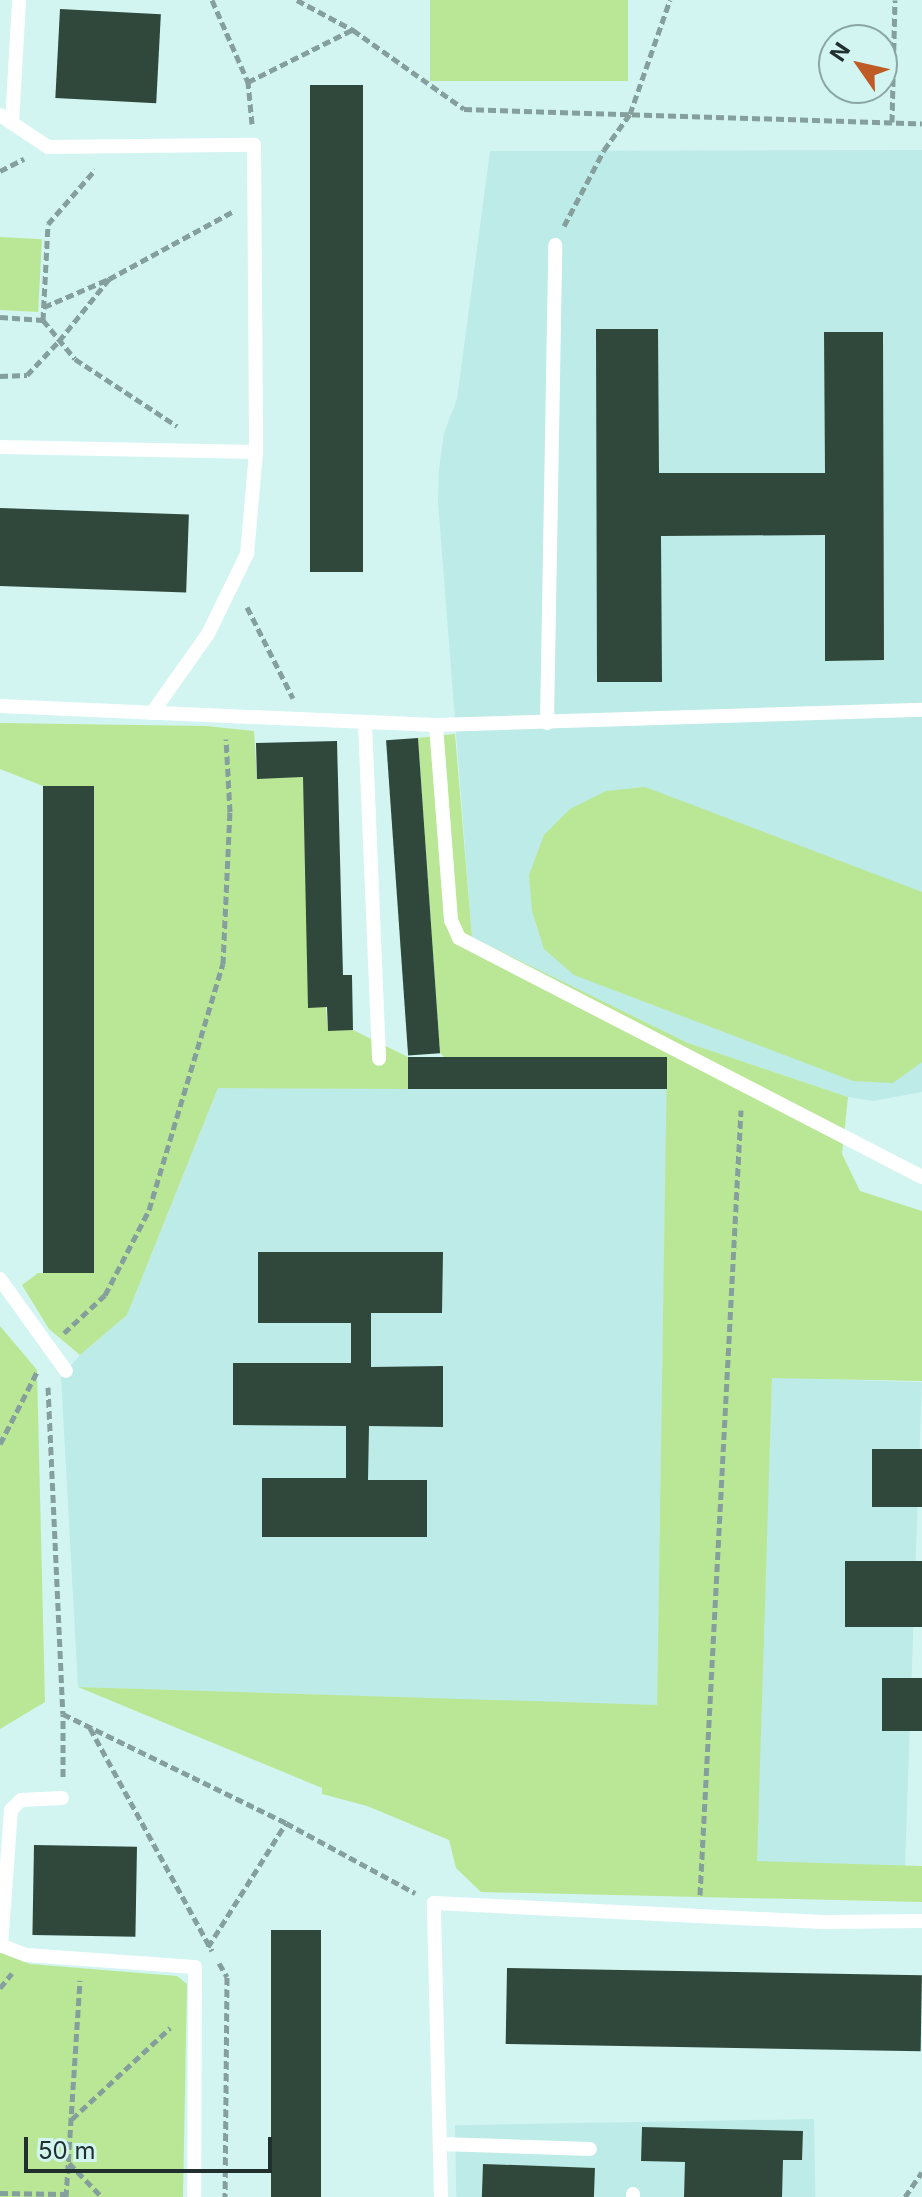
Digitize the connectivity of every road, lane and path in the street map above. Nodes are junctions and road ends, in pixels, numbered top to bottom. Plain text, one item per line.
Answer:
1 (19, 0) edge
2 (212, 0) edge
3 (297, 0) edge
4 (670, 0) edge
5 (895, 0) edge
6 (353, 30) junction
7 (248, 82) junction
8 (630, 114) junction
9 (6, 119) edge
10 (892, 122) junction
11 (922, 123) edge
12 (254, 145) junction
13 (115, 147) junction
14 (254, 200) junction
15 (555, 245) joint
16 (109, 279) junction
17 (44, 307) junction
18 (0, 317) edge
19 (43, 320) junction
20 (59, 341) junction
21 (0, 376) edge
22 (0, 447) edge
23 (214, 451) junction
24 (256, 452) junction
25 (234, 580) junction
26 (0, 706) edge
27 (922, 710) edge
28 (152, 713) junction
29 (225, 716) junction
30 (305, 720) junction
31 (365, 723) junction
32 (547, 723) junction
33 (436, 725) junction
34 (379, 1059) dead end
35 (742, 1084) junction
36 (922, 1177) edge
37 (0, 1279) edge
38 (57, 1360) junction
39 (0, 1444) edge
40 (63, 1714) junction
41 (62, 1798) joint
42 (286, 1823) junction
43 (434, 1903) junction
44 (699, 1916) junction
45 (922, 1921) edge
46 (1, 1945) edge
47 (81, 1959) junction
48 (195, 1967) junction
49 (195, 2006) junction
50 (71, 2120) junction
51 (440, 2144) junction
52 (590, 2149) dead end
53 (68, 2163) junction
54 (922, 2172) edge
55 (0, 2193) edge
56 (66, 2196) edge
57 (102, 2197) edge
58 (194, 2197) edge
59 (441, 2197) edge
60 (905, 2197) edge

1 - 9 lane
2 - 7 path
3 - 6 path
4 - 8 path
5 - 10 path
6 - 7 path
6 - 8 path
7 - 12 path
8 - 10 path
8 - 15 path
9 - 13 lane
10 - 11 path
12 - 13 lane
12 - 14 lane
13 - 17 path
14 - 16 path
14 - 24 lane
15 - 32 lane
16 - 17 path
16 - 20 path
17 - 19 path
18 - 19 path
19 - 20 path
20 - 21 path
20 - 23 path
22 - 23 lane
23 - 24 lane
24 - 25 lane
25 - 28 lane
25 - 30 path
26 - 28 lane
27 - 32 lane
28 - 29 lane
29 - 30 lane
29 - 38 path
30 - 31 lane
31 - 33 lane
31 - 34 lane
32 - 33 lane
33 - 35 lane
35 - 36 lane
35 - 44 path
37 - 38 lane
38 - 39 path
38 - 40 path
40 - 41 path
40 - 42 path
41 - 46 lane
42 - 43 path
42 - 48 path
43 - 44 lane
43 - 51 lane
44 - 45 lane
46 - 47 lane
47 - 48 lane
47 - 50 path
48 - 49 lane
49 - 50 path
49 - 58 lane
50 - 53 path
51 - 52 lane
51 - 59 lane
53 - 56 path
53 - 57 path
54 - 60 path
55 - 56 path

